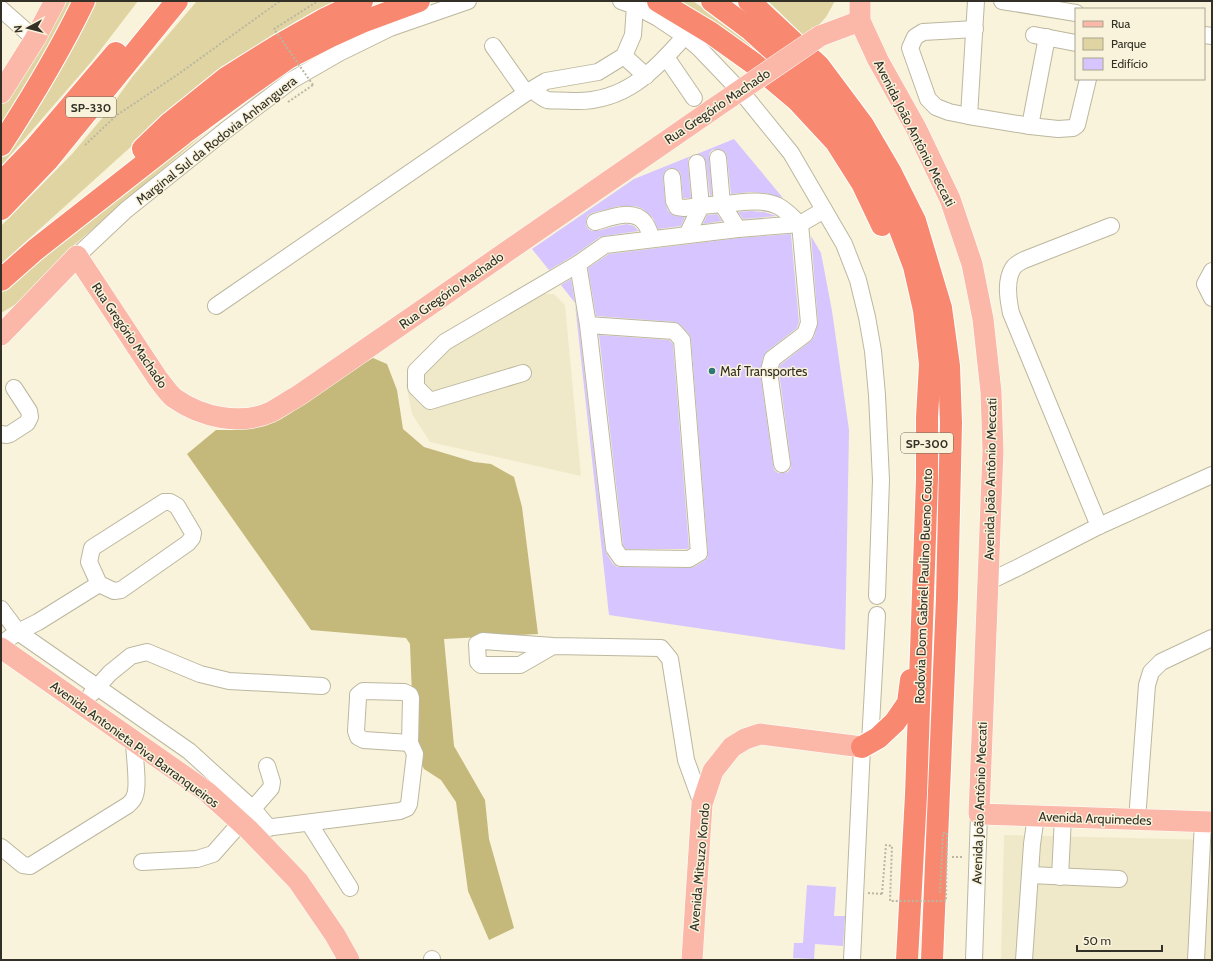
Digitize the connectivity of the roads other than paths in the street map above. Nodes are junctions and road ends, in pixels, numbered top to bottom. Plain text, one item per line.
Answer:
1 (55, 1) edge
2 (84, 1) edge
3 (159, 1) edge
4 (177, 1) edge
5 (362, 1) edge
6 (419, 1) edge
7 (468, 1) edge
8 (658, 1) edge
9 (712, 1) edge
10 (749, 1) edge
11 (755, 1) edge
12 (976, 1) edge
13 (1002, 1) edge
14 (628, 4) edge
15 (1, 10) edge
16 (860, 11) edge
17 (1075, 14) edge
18 (779, 28) junction
19 (975, 29) junction
20 (685, 36) junction
21 (35, 39) junction
22 (1075, 43) edge
23 (493, 46) dead end
24 (624, 56) junction
25 (666, 57) junction
26 (646, 76) junction
27 (1088, 80) edge
28 (529, 92) junction
29 (1, 93) edge
30 (694, 98) dead end
31 (969, 116) junction
32 (1030, 126) junction
33 (1, 145) edge
34 (718, 158) dead end
35 (696, 164) dead end
36 (672, 177) dead end
37 (1, 183) edge
38 (722, 204) junction
39 (701, 206) junction
40 (1, 209) edge
41 (824, 210) junction
42 (595, 222) dead end
43 (800, 224) junction
44 (1111, 226) dead end
45 (738, 229) junction
46 (687, 235) junction
47 (652, 239) junction
48 (35, 250) junction
49 (77, 256) junction
50 (578, 264) junction
51 (1212, 272) edge
52 (1, 280) edge
53 (1212, 298) edge
54 (216, 306) dead end
55 (588, 325) junction
56 (1, 335) edge
57 (523, 373) dead end
58 (14, 388) dead end
59 (927, 417) junction
60 (1, 434) edge
61 (782, 464) dead end
62 (1212, 475) edge
63 (1099, 526) junction
64 (988, 582) junction
65 (99, 584) junction
66 (924, 589) junction
67 (877, 596) dead end
68 (877, 615) dead end
69 (7, 620) edge
70 (1212, 638) edge
71 (1, 644) edge
72 (553, 646) dead end
73 (1, 648) edge
74 (322, 686) dead end
75 (97, 687) junction
76 (81, 704) junction
77 (134, 741) junction
78 (410, 743) dead end
79 (866, 745) junction
80 (267, 766) dead end
81 (702, 804) junction
82 (978, 814) junction
83 (1036, 816) junction
84 (1063, 817) junction
85 (247, 820) junction
86 (1137, 820) junction
87 (1208, 822) edge
88 (309, 823) junction
89 (1, 847) edge
90 (142, 862) dead end
91 (1030, 875) junction
92 (1060, 877) junction
93 (1119, 879) dead end
94 (350, 888) dead end
95 (349, 960) edge
96 (692, 960) edge
97 (852, 960) edge
98 (907, 960) edge
99 (932, 960) edge
100 (974, 960) edge
101 (1024, 960) edge
102 (1196, 960) edge

1 - 21 main road
2 - 33 highway
3 - 37 highway, SP-330
4 - 40 highway, SP-330
5 - 48 highway
6 - 48 highway
7 - 49 street, Marginal Sul da Rodovia Anhanguera
8 - 59 highway
9 - 59 highway, Rodovia Dom Gabriel Paulino Bueno Couto / SP-300
10 - 18 highway, Rodovia Dom Gabriel Paulino Bueno Couto / SP-300
11 - 18 highway
12 - 19 street
13 - 17 street
14 - 20 street
14 - 24 street
15 - 21 street
16 - 49 main road, Rua Gregório Machado, bridge
16 - 64 main road, Avenida João Antônio Meccati
18 - 99 highway, Rodovia Dom Gabriel Paulino Bueno Couto / SP-300
19 - 31 street
19 - 31 street
20 - 25 street
20 - 41 street
21 - 29 main road
22 - 32 street
23 - 28 street
24 - 26 street
24 - 28 street
25 - 26 street
25 - 30 street
26 - 28 street
27 - 32 street
28 - 54 street
31 - 32 street
34 - 38 street
35 - 39 street
36 - 39 street
38 - 39 street
38 - 43 street
38 - 45 street
39 - 46 street
41 - 43 street
41 - 67 street
42 - 47 street
43 - 45 street
43 - 61 street
44 - 63 street
45 - 46 street
46 - 47 street
47 - 50 street
48 - 52 highway
49 - 56 main road, Marginal Sul da Rodovia Anhanguera
50 - 55 street
50 - 57 street
51 - 53 street
55 - 55 street
58 - 60 street
59 - 66 highway, Rodovia Dom Gabriel Paulino Bueno Couto / SP-300
62 - 63 street
63 - 64 street
64 - 82 main road, Avenida João Antônio Meccati
65 - 65 street
65 - 69 street
66 - 79 highway
66 - 98 highway, Rodovia Dom Gabriel Paulino Bueno Couto / SP-300
68 - 79 street
69 - 71 street
69 - 75 street
70 - 86 street
72 - 81 street
73 - 76 main road, Avenida Antonieta Piva Barranqueiros
74 - 75 street
75 - 76 street
75 - 85 street
76 - 77 main road, Avenida Antonieta Piva Barranqueiros
77 - 85 main road, Avenida Antonieta Piva Barranqueiros
77 - 89 street
78 - 88 street
79 - 81 main road, Avenida Mitsuzo Kondo
79 - 97 street
80 - 85 street
81 - 96 main road, Avenida Mitsuzo Kondo
82 - 83 main road, Avenida Arquimedes
82 - 100 street, Avenida João Antônio Meccati
83 - 84 main road, Avenida Arquimedes
83 - 91 street
84 - 86 main road, Avenida Arquimedes
84 - 92 street
85 - 88 street
85 - 90 street
85 - 95 main road, Avenida Antonieta Piva Barranqueiros
86 - 87 main road, Avenida Arquimedes
87 - 102 street
88 - 94 street
91 - 92 street
91 - 101 street
92 - 93 street

